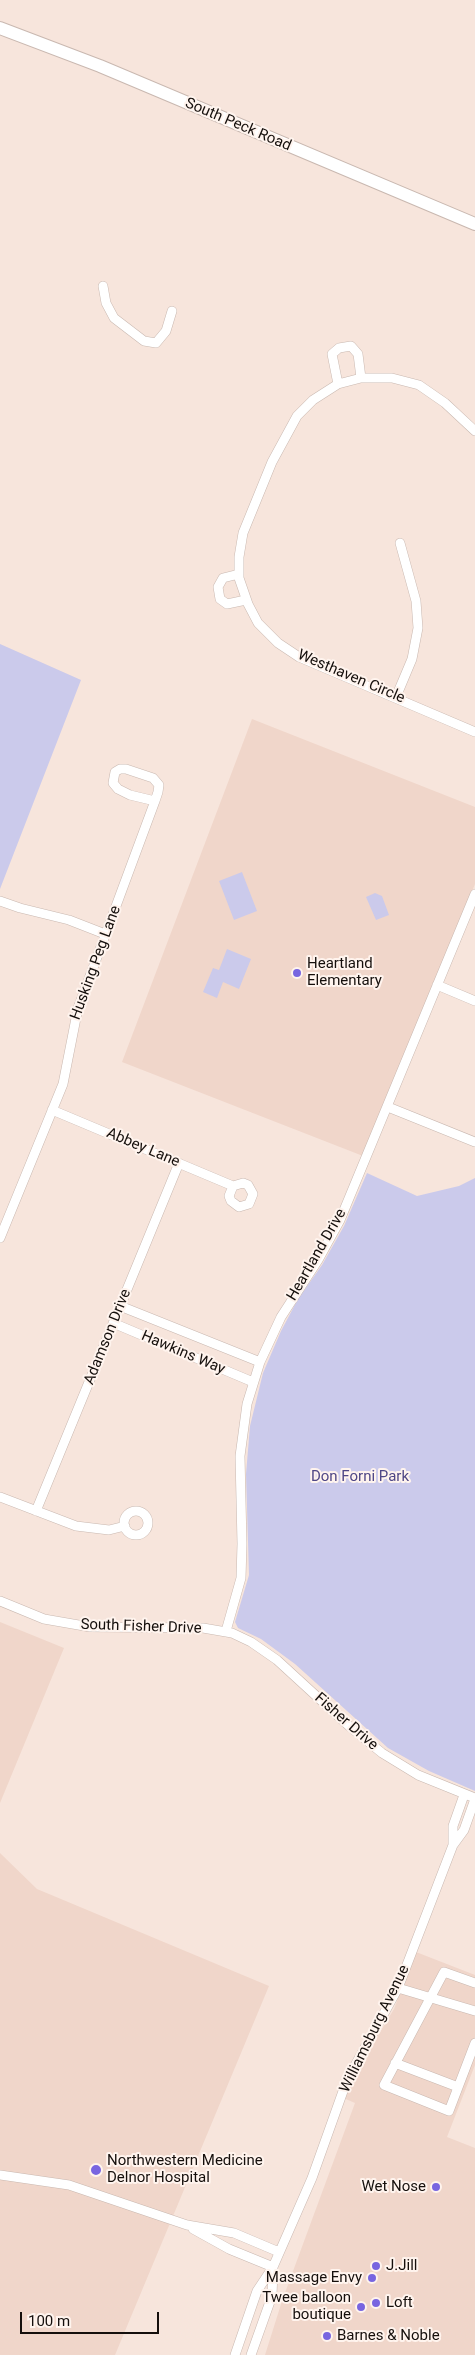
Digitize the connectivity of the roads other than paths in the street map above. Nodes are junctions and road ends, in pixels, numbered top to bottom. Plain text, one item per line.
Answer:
1 (0, 28) edge
2 (0, 32) edge
3 (21, 37) junction
4 (475, 224) edge
5 (103, 286) dead end
6 (172, 311) dead end
7 (361, 378) junction
8 (338, 384) junction
9 (475, 431) edge
10 (400, 543) dead end
11 (239, 574) junction
12 (246, 600) junction
13 (396, 697) junction
14 (475, 732) edge
15 (154, 801) junction
16 (475, 894) edge
17 (0, 901) edge
18 (105, 934) junction
19 (437, 985) junction
20 (475, 1001) edge
21 (388, 1107) junction
22 (52, 1110) junction
23 (475, 1142) edge
24 (179, 1163) junction
25 (233, 1186) dead end
26 (0, 1238) edge
27 (120, 1306) junction
28 (113, 1324) junction
29 (260, 1362) junction
30 (253, 1382) junction
31 (0, 1496) edge
32 (36, 1511) junction
33 (125, 1526) dead end
34 (0, 1601) edge
35 (226, 1631) junction
36 (464, 1795) junction
37 (475, 1799) edge
38 (452, 1845) junction
39 (475, 1983) edge
40 (398, 1988) junction
41 (430, 1997) junction
42 (475, 2011) edge
43 (475, 2043) edge
44 (395, 2063) junction
45 (458, 2087) junction
46 (0, 2174) edge
47 (186, 2225) junction
48 (278, 2252) junction
49 (273, 2267) junction
50 (235, 2355) edge
51 (251, 2355) edge

1 - 3 main road, South Peck Road
2 - 3 main road
3 - 4 main road, South Peck Road
5 - 6 street
7 - 8 street, Westhaven Circle
7 - 8 street
7 - 9 street, Westhaven Circle
8 - 11 street, Westhaven Circle
10 - 13 street
11 - 12 street, Westhaven Circle
11 - 12 street
12 - 13 street, Westhaven Circle
13 - 14 street, Westhaven Circle
15 - 15 street, Husking Peg Lane
15 - 18 street, Husking Peg Lane
16 - 19 street, Heartland Drive
17 - 18 street
18 - 22 street, Husking Peg Lane
19 - 20 street
19 - 21 street, Heartland Drive
21 - 23 street
21 - 29 street, Heartland Drive
22 - 24 street, Abbey Lane
22 - 26 street, Husking Peg Lane
24 - 25 street, Abbey Lane
24 - 27 street, Adamson Drive
27 - 28 street, Adamson Drive
27 - 29 street, Hawkins Way
28 - 30 street, Hawkins Way
28 - 32 street, Adamson Drive
29 - 30 street, Heartland Drive
30 - 35 street, Heartland Drive
31 - 32 street
32 - 33 street
34 - 35 street, South Fisher Drive
35 - 36 street, Fisher Drive
36 - 37 street, Fisher Drive
36 - 38 street, Williamsburg Avenue
37 - 38 street, Williamsburg Avenue
38 - 40 street, Williamsburg Avenue
39 - 41 street
40 - 41 street
40 - 48 street, Williamsburg Avenue
41 - 42 street
41 - 44 street
43 - 45 street
44 - 45 street
44 - 45 street
46 - 47 street
47 - 48 street
47 - 49 street
48 - 49 street, Williamsburg Avenue
49 - 50 street, Williamsburg Avenue
49 - 51 street, Williamsburg Avenue

